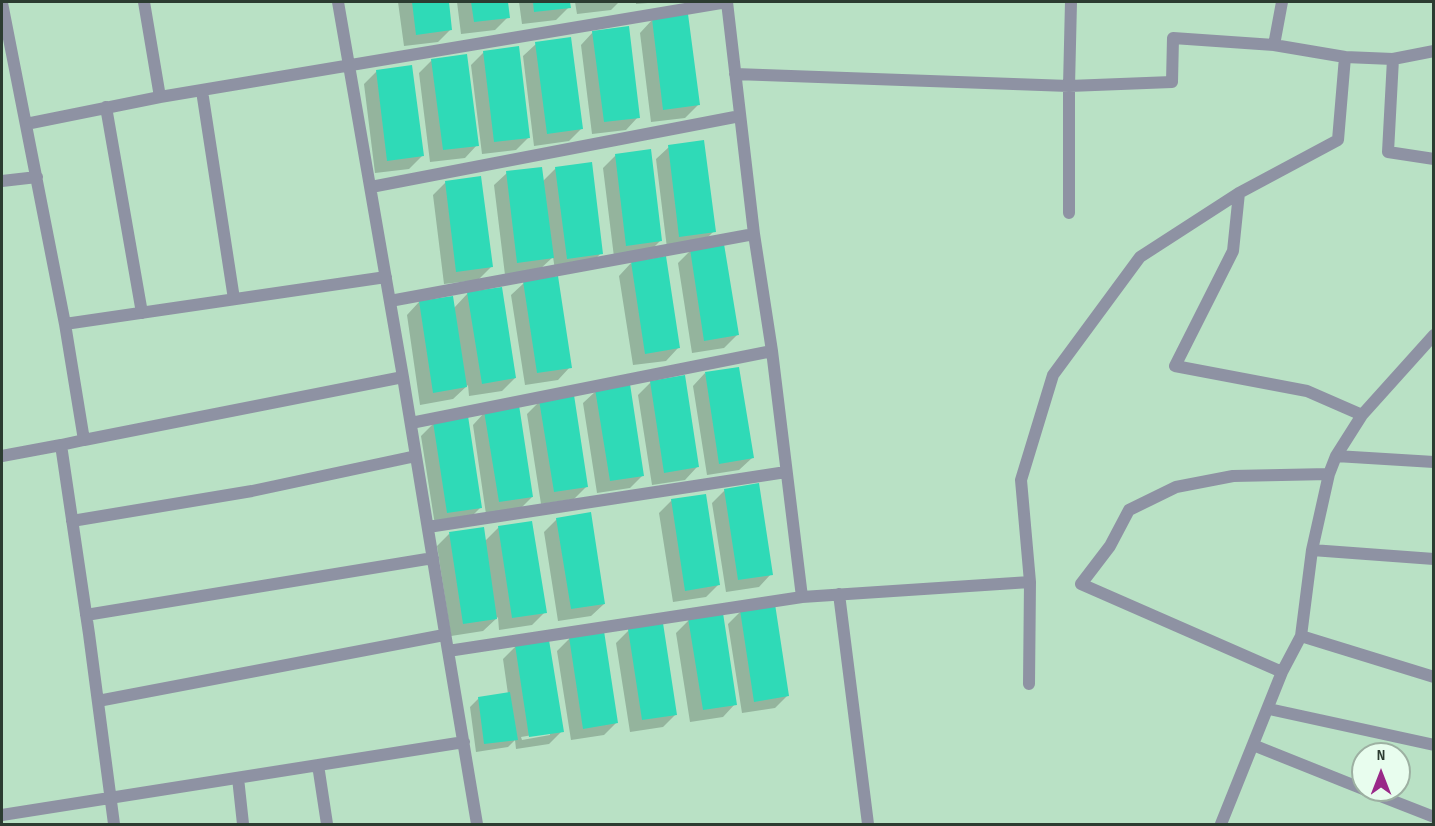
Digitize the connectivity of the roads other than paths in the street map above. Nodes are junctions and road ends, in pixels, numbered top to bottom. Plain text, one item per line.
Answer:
1 (144, 2) edge
2 (338, 2) edge
3 (727, 2) edge
4 (1071, 2) edge
5 (1282, 2) edge
6 (2, 3) edge
7 (1274, 45) junction
8 (1434, 51) edge
9 (1345, 57) junction
10 (1393, 59) junction
11 (351, 66) junction
12 (735, 74) junction
13 (1069, 86) junction
14 (202, 91) junction
15 (160, 97) junction
16 (106, 107) junction
17 (740, 116) junction
18 (26, 124) junction
19 (1434, 159) edge
20 (37, 177) junction
21 (2, 181) edge
22 (371, 187) junction
23 (1239, 193) junction
24 (1069, 213) dead end
25 (754, 234) junction
26 (386, 277) junction
27 (234, 299) junction
28 (390, 301) junction
29 (142, 313) junction
30 (65, 324) junction
31 (1434, 335) edge
32 (772, 351) junction
33 (403, 377) junction
34 (1362, 415) junction
35 (411, 423) junction
36 (84, 440) junction
37 (61, 445) junction
38 (2, 456) edge
39 (416, 456) junction
40 (1336, 456) junction
41 (1434, 462) edge
42 (786, 472) junction
43 (1329, 474) junction
44 (72, 521) junction
45 (428, 527) junction
46 (1312, 550) junction
47 (433, 558) junction
48 (1434, 560) edge
49 (1030, 582) junction
50 (839, 594) junction
51 (802, 597) junction
52 (86, 615) junction
53 (444, 634) junction
54 (1301, 636) junction
55 (448, 651) junction
56 (1282, 672) junction
57 (1434, 676) edge
58 (1029, 684) dead end
59 (98, 701) junction
60 (1269, 709) junction
61 (464, 742) junction
62 (1253, 745) junction
63 (1434, 745) edge
64 (318, 765) junction
65 (238, 778) junction
66 (1351, 785) edge
67 (111, 798) junction
68 (1395, 802) edge
69 (1434, 817) edge
70 (9, 818) edge
71 (114, 825) edge
72 (243, 825) edge
73 (327, 825) edge
74 (477, 825) edge
75 (868, 825) edge
76 (1221, 825) edge

1 - 15 street
2 - 11 street
3 - 11 street
3 - 12 street
4 - 13 street
5 - 7 street
6 - 18 street
7 - 9 street
7 - 13 street
8 - 10 street
9 - 10 street
9 - 23 street
10 - 19 street
11 - 14 street
11 - 22 street
12 - 13 street
12 - 17 street
13 - 24 street
14 - 15 street
14 - 27 street
15 - 16 street
16 - 18 street
16 - 29 street
17 - 22 street
17 - 25 street
18 - 20 street
20 - 21 street
20 - 30 street
22 - 26 street
23 - 34 street
23 - 49 street
25 - 28 street
25 - 32 street
26 - 27 street
26 - 28 street
27 - 29 street
28 - 33 street
29 - 30 street
30 - 36 street
31 - 34 street
32 - 35 street
32 - 42 street
33 - 35 street
33 - 36 street
34 - 40 street
35 - 39 street
36 - 37 street
37 - 38 street
37 - 44 street
39 - 44 street
39 - 45 street
40 - 41 street
40 - 43 street
42 - 45 street
42 - 51 street
43 - 46 street
43 - 56 street
44 - 52 street
45 - 47 street
46 - 48 street
46 - 54 street
47 - 52 street
47 - 53 street
49 - 50 street
49 - 58 street
50 - 51 street
50 - 75 street
51 - 55 street
52 - 59 street
53 - 55 street
53 - 59 street
54 - 56 street
54 - 57 street
55 - 61 street
56 - 60 street
59 - 67 street
60 - 62 street
60 - 63 street
61 - 64 street
61 - 74 street
62 - 66 street
62 - 76 street
64 - 65 street
64 - 73 street
65 - 67 street
65 - 72 street
67 - 70 street
67 - 71 street
68 - 69 street

